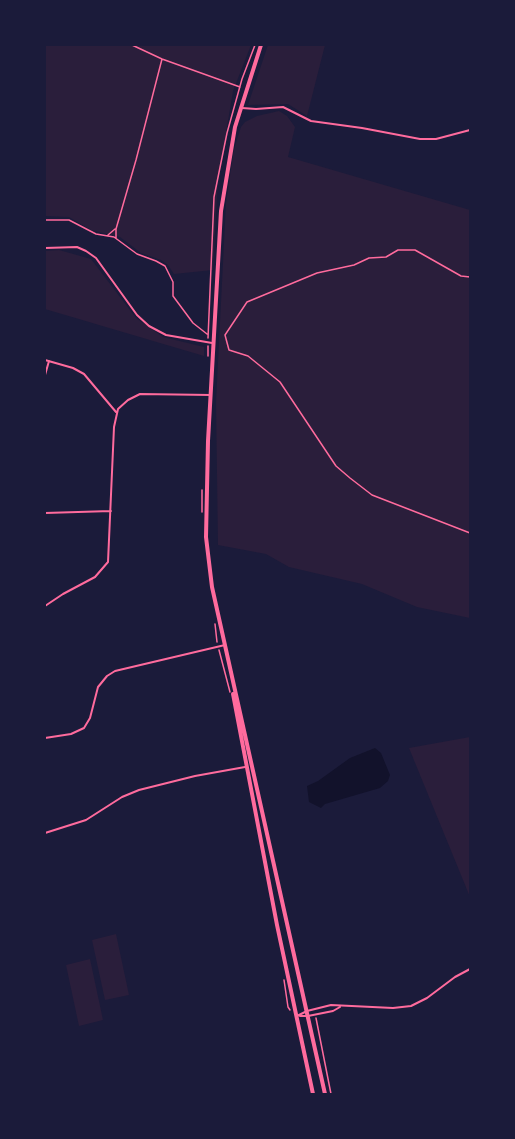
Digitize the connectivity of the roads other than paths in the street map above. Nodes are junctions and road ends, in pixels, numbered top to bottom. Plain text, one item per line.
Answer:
1 (261, 45) edge
2 (240, 107) junction
3 (470, 130) edge
4 (45, 248) edge
5 (210, 343) junction
6 (45, 360) edge
7 (49, 361) junction
8 (45, 375) edge
9 (211, 395) junction
10 (117, 412) junction
11 (111, 511) junction
12 (45, 513) edge
13 (45, 606) edge
14 (225, 645) junction
15 (45, 738) edge
16 (250, 767) junction
17 (45, 833) edge
18 (470, 969) edge
19 (340, 1007) junction
20 (307, 1011) junction
21 (294, 1016) junction
22 (308, 1016) junction
23 (313, 1094) edge
24 (325, 1094) edge

1 - 2 highway
2 - 3 street
2 - 5 highway
4 - 5 street
5 - 9 highway
6 - 7 street
7 - 8 street
7 - 10 street
9 - 10 street
9 - 14 highway
10 - 11 street
11 - 12 street
11 - 13 street
14 - 15 street
14 - 16 highway
16 - 17 street
16 - 20 highway
16 - 21 highway
18 - 19 street
19 - 20 street
19 - 22 street
20 - 21 street
20 - 22 highway
21 - 22 street
21 - 23 highway
22 - 24 highway

